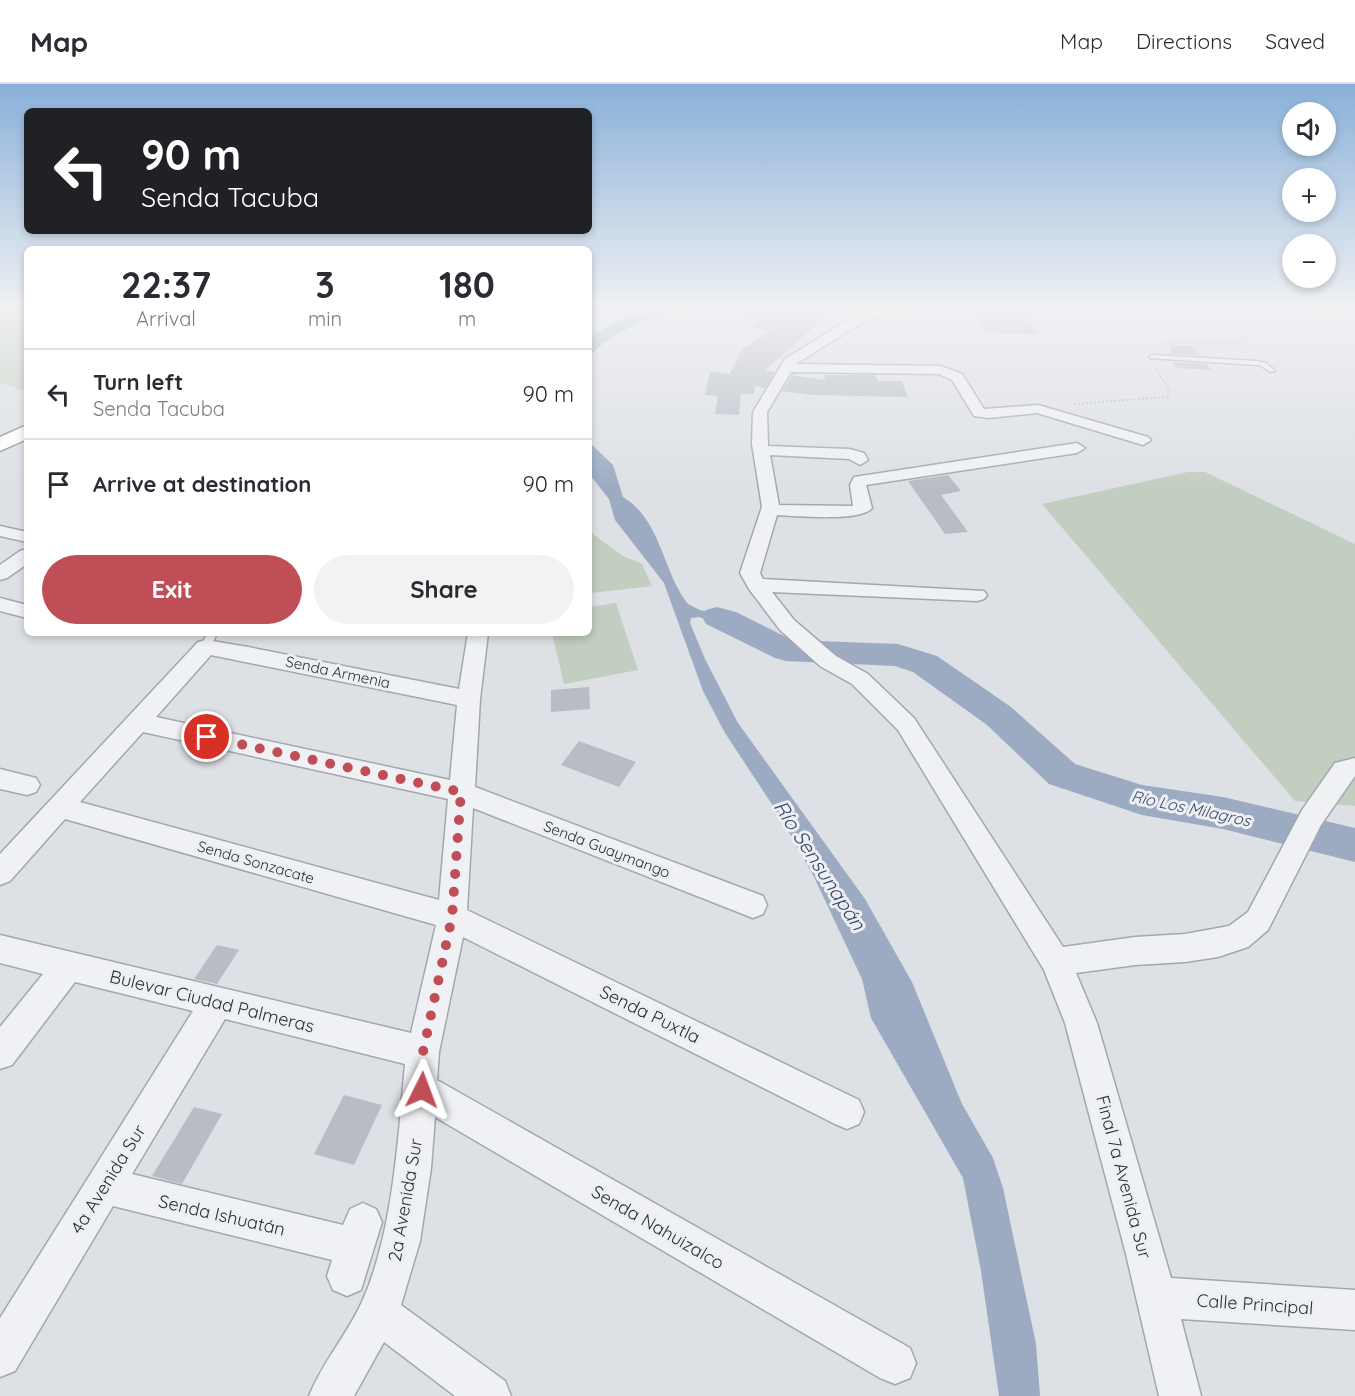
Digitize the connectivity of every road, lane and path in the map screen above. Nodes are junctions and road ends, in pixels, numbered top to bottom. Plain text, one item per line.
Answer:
1 (1268, 367) edge
2 (787, 368) joint
3 (1272, 371) dead end
4 (24, 418) edge
5 (0, 430) edge
6 (24, 432) edge
7 (1143, 440) dead end
8 (0, 445) edge
9 (1077, 448) dead end
10 (761, 450) junction
11 (860, 460) dead end
12 (770, 510) junction
13 (0, 531) edge
14 (24, 536) edge
15 (24, 557) edge
16 (0, 574) edge
17 (756, 585) junction
18 (977, 595) dead end
19 (0, 604) edge
20 (24, 611) edge
21 (478, 636) edge
22 (209, 640) edge
23 (469, 699) junction
24 (137, 722) junction
25 (1355, 767) edge
26 (0, 779) edge
27 (27, 785) dead end
28 (461, 792) junction
29 (60, 807) junction
30 (0, 873) edge
31 (753, 905) dead end
32 (452, 917) junction
33 (0, 949) edge
34 (1056, 962) junction
35 (68, 966) junction
36 (217, 1002) junction
37 (423, 1052) junction
38 (0, 1053) edge
39 (422, 1090) junction
40 (848, 1112) dead end
41 (104, 1186) junction
42 (352, 1247) dead end
43 (1156, 1297) junction
44 (1355, 1310) edge
45 (378, 1313) junction
46 (0, 1356) edge
47 (895, 1363) dead end
48 (330, 1396) edge
49 (490, 1396) edge
50 (1180, 1396) edge

1 - 3 lane
2 - 7 street
2 - 10 street
4 - 5 highway
6 - 8 highway
9 - 12 street
10 - 11 street
10 - 12 street
12 - 17 street
13 - 14 street
15 - 16 street
17 - 18 street
17 - 34 street, Final 7a Avenida Sur
19 - 20 street
21 - 23 street, 2a Avenida Sur
22 - 23 street, Senda Armenia
22 - 24 street
23 - 28 street, 2a Avenida Sur
24 - 28 street, Senda Guaymango
24 - 29 street
25 - 34 street
26 - 27 street
28 - 31 street, Senda Guaymango
28 - 32 street, 2a Avenida Sur
29 - 30 street
29 - 32 street, Senda Sonzacate
32 - 37 street, 2a Avenida Sur
32 - 40 street, Senda Puxtla
33 - 35 street, Bulevar Ciudad Palmeras
34 - 43 street, Final 7a Avenida Sur
35 - 36 street, Bulevar Ciudad Palmeras
35 - 38 street
36 - 37 street, Bulevar Ciudad Palmeras
36 - 41 street, 4a Avenida Sur
37 - 39 street, 2a Avenida Sur
39 - 45 street, 2a Avenida Sur
39 - 47 street, Senda Nahuizalco
41 - 42 street, Senda Ishuatán
41 - 46 street, 4a Avenida Sur
43 - 44 street, Calle Principal
43 - 50 street, Final 7a Avenida Sur
45 - 48 street, 2a Avenida Sur
45 - 49 street

